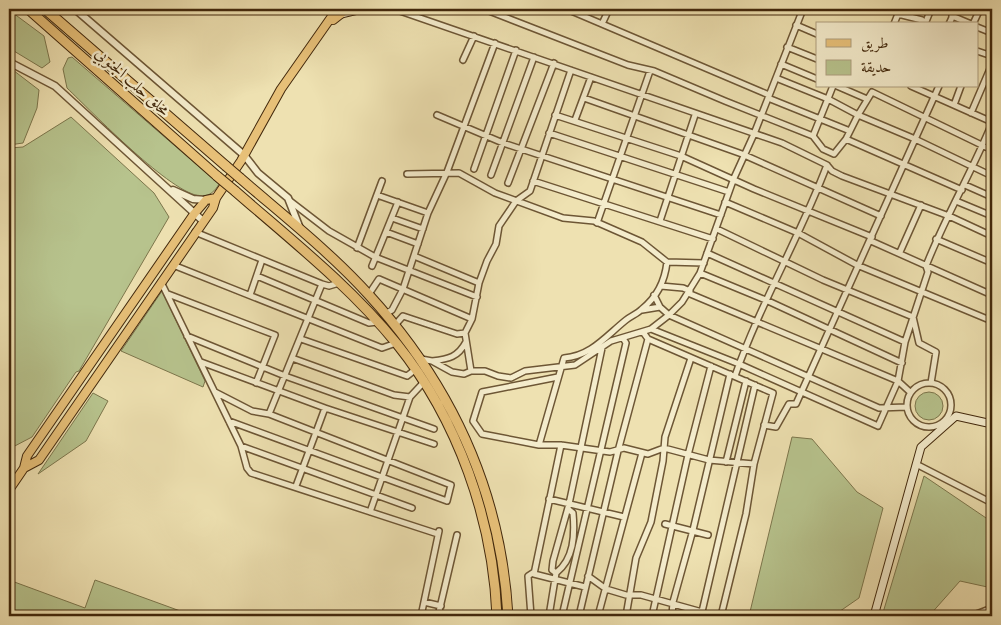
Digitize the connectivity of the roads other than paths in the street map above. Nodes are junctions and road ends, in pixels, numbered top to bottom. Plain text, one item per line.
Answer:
1 (30, 9) edge
2 (37, 9) edge
3 (45, 9) edge
4 (76, 9) edge
5 (346, 9) edge
6 (362, 9) edge
7 (394, 9) edge
8 (484, 9) edge
9 (609, 9) edge
10 (802, 9) edge
11 (931, 9) edge
12 (956, 9) edge
13 (980, 9) edge
14 (570, 10) edge
15 (338, 12) edge
16 (899, 12) edge
17 (952, 16) junction
18 (921, 22) edge
19 (924, 22) edge
20 (950, 22) edge
21 (967, 22) edge
22 (973, 22) edge
23 (602, 24) junction
24 (796, 25) junction
25 (978, 27) edge
26 (992, 33) edge
27 (816, 34) edge
28 (474, 36) junction
29 (495, 43) junction
30 (787, 47) junction
31 (516, 50) junction
32 (978, 51) edge
33 (534, 56) junction
34 (992, 56) edge
35 (816, 59) edge
36 (463, 60) dead end
37 (9, 62) edge
38 (554, 63) junction
39 (780, 64) junction
40 (992, 64) edge
41 (572, 70) junction
42 (650, 71) junction
43 (591, 77) junction
44 (776, 78) junction
45 (816, 78) edge
46 (832, 88) edge
47 (841, 88) edge
48 (916, 88) edge
49 (939, 88) edge
50 (960, 88) edge
51 (641, 96) junction
52 (768, 97) junction
53 (935, 97) junction
54 (584, 98) junction
55 (828, 99) junction
56 (866, 99) junction
57 (954, 105) junction
58 (971, 113) junction
59 (437, 115) dead end
60 (555, 115) junction
61 (695, 115) junction
62 (761, 115) junction
63 (858, 115) junction
64 (634, 117) junction
65 (925, 118) junction
66 (820, 119) junction
67 (576, 120) junction
68 (992, 124) edge
69 (465, 127) junction
70 (850, 131) junction
71 (549, 133) junction
72 (754, 134) junction
73 (486, 135) junction
74 (688, 136) junction
75 (813, 136) junction
76 (628, 137) junction
77 (846, 139) junction
78 (915, 139) junction
79 (503, 142) junction
80 (983, 146) junction
81 (521, 149) junction
82 (992, 150) edge
83 (244, 155) junction
84 (745, 155) junction
85 (541, 156) junction
86 (681, 156) junction
87 (621, 158) junction
88 (826, 165) junction
89 (903, 166) junction
90 (973, 166) junction
91 (474, 169) dead end
92 (447, 172) junction
93 (407, 174) dead end
94 (491, 175) dead end
95 (675, 175) junction
96 (992, 176) edge
97 (734, 178) junction
98 (613, 179) junction
99 (382, 181) dead end
100 (533, 181) junction
101 (508, 183) dead end
102 (965, 184) junction
103 (165, 186) junction
104 (818, 189) junction
105 (962, 190) junction
106 (729, 192) junction
107 (891, 193) junction
108 (377, 195) junction
109 (992, 197) edge
110 (216, 198) junction
111 (667, 198) junction
112 (206, 200) junction
113 (516, 201) junction
114 (956, 201) junction
115 (398, 202) junction
116 (726, 202) junction
117 (290, 203) junction
118 (604, 204) junction
119 (921, 205) junction
120 (809, 210) junction
121 (428, 213) junction
122 (194, 214) junction
123 (284, 216) junction
124 (721, 216) junction
125 (881, 216) junction
126 (949, 216) junction
127 (992, 216) edge
128 (392, 218) junction
129 (203, 221) junction
130 (660, 221) junction
131 (597, 223) junction
132 (423, 229) junction
133 (717, 229) junction
134 (195, 232) junction
135 (386, 232) junction
136 (304, 233) junction
137 (798, 233) junction
138 (992, 236) edge
139 (713, 239) junction
140 (871, 239) junction
141 (936, 239) junction
142 (418, 244) junction
143 (357, 248) junction
144 (900, 252) junction
145 (707, 253) junction
146 (414, 256) junction
147 (375, 258) junction
148 (262, 260) junction
149 (667, 262) junction
150 (785, 262) junction
151 (704, 263) junction
152 (992, 263) edge
153 (173, 265) junction
154 (857, 265) junction
155 (372, 266) dead end
156 (926, 266) junction
157 (409, 270) junction
158 (700, 273) junction
159 (257, 276) junction
160 (161, 281) junction
161 (339, 283) junction
162 (479, 283) junction
163 (322, 284) junction
164 (775, 284) junction
165 (661, 286) junction
166 (403, 289) junction
167 (847, 290) junction
168 (921, 290) junction
169 (689, 292) junction
170 (168, 294) junction
171 (250, 294) junction
172 (369, 294) junction
173 (654, 295) junction
174 (992, 295) edge
175 (477, 297) junction
176 (315, 301) junction
177 (768, 301) junction
178 (660, 307) junction
179 (642, 310) junction
180 (389, 312) junction
181 (837, 312) junction
182 (669, 315) junction
183 (403, 316) junction
184 (913, 317) junction
185 (472, 319) junction
186 (308, 320) junction
187 (758, 321) junction
188 (992, 321) edge
189 (376, 322) junction
190 (395, 325) junction
191 (651, 329) junction
192 (829, 330) junction
193 (643, 332) junction
194 (466, 333) junction
195 (187, 336) junction
196 (623, 338) junction
197 (301, 339) junction
198 (648, 339) junction
199 (466, 342) junction
200 (906, 342) junction
201 (396, 343) junction
202 (602, 348) junction
203 (745, 349) junction
204 (820, 349) junction
205 (292, 358) junction
206 (691, 358) junction
207 (421, 359) junction
208 (432, 361) junction
209 (200, 362) junction
210 (902, 363) junction
211 (739, 364) junction
212 (711, 366) junction
213 (263, 367) junction
214 (560, 368) junction
215 (416, 369) junction
216 (472, 371) junction
217 (732, 375) junction
218 (285, 376) junction
219 (558, 377) junction
220 (807, 377) junction
221 (746, 381) junction
222 (898, 381) junction
223 (424, 382) junction
224 (256, 383) junction
225 (931, 383) junction
226 (755, 385) junction
227 (278, 390) junction
228 (215, 392) junction
229 (910, 392) junction
230 (801, 393) junction
231 (410, 397) junction
232 (886, 407) junction
233 (906, 407) junction
234 (325, 408) junction
235 (269, 414) junction
236 (403, 417) junction
237 (229, 421) junction
238 (992, 424) edge
239 (764, 425) junction
240 (434, 429) dead end
241 (316, 432) junction
242 (398, 433) junction
243 (434, 444) dead end
244 (539, 445) junction
245 (561, 445) junction
246 (241, 446) junction
247 (580, 448) junction
248 (664, 448) junction
249 (310, 450) junction
250 (601, 450) junction
251 (618, 452) junction
252 (642, 453) junction
253 (688, 455) junction
254 (709, 460) junction
255 (389, 461) junction
256 (726, 462) junction
257 (736, 462) junction
258 (754, 464) junction
259 (916, 464) junction
260 (24, 468) junction
261 (302, 469) junction
262 (383, 477) junction
263 (296, 486) junction
264 (9, 490) edge
265 (377, 494) junction
266 (549, 499) junction
267 (992, 503) edge
268 (568, 506) junction
269 (412, 508) dead end
270 (588, 508) junction
271 (370, 512) junction
272 (605, 512) junction
273 (624, 517) junction
274 (665, 524) dead end
275 (673, 526) junction
276 (693, 530) junction
277 (457, 535) dead end
278 (708, 535) dead end
279 (534, 572) junction
280 (556, 573) junction
281 (588, 576) junction
282 (553, 581) junction
283 (571, 583) junction
284 (586, 587) junction
285 (606, 589) junction
286 (619, 593) junction
287 (630, 595) junction
288 (656, 600) junction
289 (424, 602) junction
290 (627, 602) junction
291 (674, 605) junction
292 (441, 606) junction
293 (992, 608) edge
294 (702, 614) edge
295 (421, 616) edge
296 (438, 616) edge
297 (497, 616) edge
298 (508, 616) edge
299 (531, 616) edge
300 (548, 616) edge
301 (562, 616) edge
302 (579, 616) edge
303 (598, 616) edge
304 (626, 616) edge
305 (652, 616) edge
306 (672, 616) edge
307 (721, 616) edge
308 (874, 616) edge
309 (971, 616) edge

1 - 2 highway
1 - 161 highway, محلق حلب الجنوبي, bridge
3 - 123 highway, محلق حلب الجنوبي, bridge
4 - 83 street
5 - 15 main road
6 - 15 main road
7 - 28 street
8 - 42 street
9 - 23 street
10 - 24 street
11 - 19 street
12 - 17 street
13 - 22 street
14 - 23 street
15 - 83 main road
16 - 18 street
17 - 20 street
17 - 21 street
23 - 52 street
24 - 27 street
24 - 30 street
25 - 26 street
28 - 29 street
28 - 36 street
29 - 31 street
29 - 69 street
30 - 35 street
30 - 39 street
31 - 33 street
31 - 73 street
32 - 34 street
33 - 38 street
33 - 79 street
37 - 103 street
38 - 41 street
38 - 81 street
39 - 44 street
39 - 45 street
40 - 58 street
41 - 43 street
41 - 60 street
42 - 51 street
42 - 62 street
43 - 51 street
43 - 54 street
44 - 52 street
44 - 55 street
46 - 55 street
47 - 56 street
48 - 53 street
49 - 53 street
50 - 57 street
51 - 61 street
51 - 64 street
52 - 62 street
52 - 66 street
53 - 57 street
53 - 65 street
54 - 64 street
54 - 67 street
55 - 63 street
55 - 66 street
56 - 63 street
56 - 65 street
57 - 58 street
58 - 68 street
59 - 69 street
60 - 67 street
60 - 71 street
61 - 72 street
61 - 74 street
62 - 72 street
62 - 75 street
63 - 70 street
63 - 78 street
64 - 74 street
64 - 76 street
65 - 78 street
65 - 80 street
66 - 70 street
66 - 75 street
67 - 76 street
68 - 80 street
69 - 73 street
69 - 92 street
70 - 77 street
71 - 85 street
71 - 87 street
72 - 84 street
72 - 88 street
73 - 79 street
73 - 91 street
74 - 84 street
74 - 86 street
75 - 77 street
76 - 86 street
76 - 87 street
77 - 89 street
78 - 89 street
78 - 90 street
79 - 81 street
79 - 94 street
80 - 82 street
80 - 90 street
81 - 85 street
81 - 101 street
83 - 110 main road
83 - 117 street
84 - 97 street
84 - 104 street
85 - 98 street
85 - 100 street
86 - 95 street
86 - 97 street
87 - 95 street
87 - 98 street
88 - 104 street
88 - 107 street
89 - 105 street
89 - 107 street
90 - 96 street
90 - 102 street
92 - 93 street
92 - 113 street
92 - 121 street
95 - 106 street
95 - 111 street
97 - 106 street
97 - 120 street
98 - 111 street
98 - 118 street
99 - 108 street
100 - 113 street
100 - 118 street
102 - 105 street
102 - 109 street
103 - 112 street
103 - 122 street
104 - 120 street
104 - 125 street
105 - 114 street
106 - 116 street
107 - 119 street
107 - 125 street
108 - 115 street
108 - 143 street
110 - 112 main road
110 - 129 main road
111 - 124 street
111 - 130 street
112 - 122 main road
113 - 131 street
113 - 162 street
114 - 126 street
114 - 127 street
115 - 121 street
115 - 128 street
116 - 124 street
116 - 137 street
117 - 123 street
117 - 136 street
117 - 143 street
118 - 130 street
118 - 131 street
119 - 126 street
119 - 144 street
120 - 137 street
120 - 140 street
121 - 132 street
122 - 129 street
122 - 260 main road
123 - 136 highway, محلق حلب الجنوبي
124 - 133 street
125 - 140 street
126 - 138 street
126 - 141 street
128 - 132 street
128 - 135 street
129 - 134 main road
130 - 139 street
131 - 149 street
132 - 142 street
133 - 139 street
133 - 150 street
134 - 148 street
134 - 153 main road
135 - 142 street
135 - 147 street
136 - 172 highway, محلق حلب الجنوبي
137 - 150 street
137 - 154 street
139 - 145 street
140 - 144 street
140 - 154 street
141 - 152 street
141 - 156 street
142 - 146 street
143 - 147 street
144 - 156 street
145 - 151 street
145 - 164 street
146 - 157 street
146 - 162 street
147 - 155 street
147 - 157 street
148 - 159 street
148 - 163 street
149 - 151 street
149 - 165 street
150 - 164 street
150 - 167 street
151 - 158 street
153 - 160 main road
153 - 171 street
154 - 167 street
154 - 168 street
156 - 168 street
156 - 174 street
157 - 166 street
157 - 175 street
158 - 169 street
158 - 177 street
159 - 171 street
159 - 176 street
160 - 170 street
160 - 260 main road
161 - 163 street
161 - 189 highway, محلق حلب الجنوبي
162 - 175 street
163 - 176 street
164 - 177 street
164 - 181 street
165 - 169 street
165 - 173 street
166 - 172 street
166 - 180 street
166 - 185 street
167 - 181 street
167 - 184 street
168 - 184 street
168 - 188 street
169 - 182 street
169 - 187 street
170 - 195 street
170 - 213 street
171 - 186 street
172 - 180 highway, محلق حلب الجنوبي
173 - 178 street
173 - 179 street
175 - 185 street
176 - 186 street
176 - 189 street
177 - 187 street
177 - 192 street
178 - 179 street
178 - 182 street
179 - 214 street
180 - 183 street
180 - 190 highway, محلق حلب الجنوبي
181 - 192 street
181 - 200 street
182 - 191 street
182 - 203 street
183 - 190 street
183 - 194 street
184 - 200 street
184 - 225 street
185 - 194 street
186 - 197 street
186 - 201 street
187 - 203 street
187 - 204 street
189 - 201 highway, محلق حلب الجنوبي
190 - 207 highway, محلق حلب الجنوبي
191 - 193 street
191 - 211 street
192 - 204 street
192 - 210 street
193 - 196 street
193 - 198 street
194 - 199 street
195 - 209 street
195 - 213 street
196 - 202 street
196 - 250 street
197 - 205 street
197 - 215 street
198 - 206 street
198 - 251 street
199 - 208 street
199 - 216 street
200 - 210 street
201 - 215 highway, محلق حلب الجنوبي
202 - 214 street
202 - 247 street
203 - 211 street
203 - 220 street
204 - 220 street
204 - 222 street
205 - 218 street
205 - 231 street
206 - 212 street
206 - 248 street
207 - 208 street
207 - 298 highway, محلق حلب الجنوبي
208 - 216 street
209 - 224 street
209 - 228 street
210 - 222 street
211 - 217 street
211 - 230 street
212 - 217 street
212 - 253 street
213 - 218 street
213 - 224 street
214 - 216 street
214 - 219 street
215 - 223 highway, محلق حلب الجنوبي
217 - 221 street
217 - 254 street
218 - 227 street
218 - 236 street
219 - 244 street
219 - 244 street
220 - 230 street
220 - 232 street
221 - 226 street
221 - 256 street
222 - 229 street
222 - 232 street
223 - 231 street
223 - 297 highway, محلق حلب الجنوبي
224 - 227 street
225 - 229 street
225 - 233 street
226 - 239 street
226 - 257 street
227 - 234 street
227 - 235 street
228 - 235 street
228 - 237 street
229 - 233 street
230 - 232 street
230 - 239 street
231 - 236 street
232 - 233 street
234 - 241 street
234 - 242 street
235 - 241 street
236 - 240 street
236 - 242 street
237 - 246 street
237 - 249 street
238 - 259 main road
239 - 258 street
241 - 249 street
241 - 255 street
242 - 243 street
242 - 255 street
244 - 245 street
245 - 247 street
245 - 266 street
246 - 261 street
246 - 263 street
247 - 250 street
247 - 268 street
248 - 252 street
248 - 253 street
248 - 287 street
249 - 261 street
249 - 262 street
250 - 251 street
250 - 270 street
251 - 252 street
251 - 272 street
252 - 273 street
253 - 254 street
253 - 275 street
254 - 256 street
254 - 276 street
255 - 262 street
255 - 262 street
256 - 257 street
257 - 258 street
257 - 294 street
258 - 307 street
259 - 267 street
259 - 308 main road
260 - 264 main road
261 - 263 street
261 - 265 street
262 - 265 street
263 - 271 street
265 - 269 street
265 - 271 street
266 - 268 street
266 - 279 street
268 - 270 street
268 - 280 street
268 - 280 street
270 - 272 street
270 - 283 street
271 - 289 street
272 - 273 street
272 - 281 street
273 - 285 street
274 - 275 street
275 - 276 street
275 - 288 street
276 - 278 street
276 - 291 street
277 - 292 street
279 - 282 street
279 - 299 street
280 - 282 street
281 - 284 street
281 - 285 street
282 - 283 street
282 - 300 street
283 - 284 street
283 - 301 street
284 - 302 street
285 - 286 street
285 - 303 street
286 - 287 street
286 - 290 street
287 - 288 street
287 - 290 street
288 - 291 street
288 - 305 street
289 - 292 street
289 - 295 street
290 - 304 street
291 - 294 street
291 - 306 street
292 - 296 street
293 - 309 street

